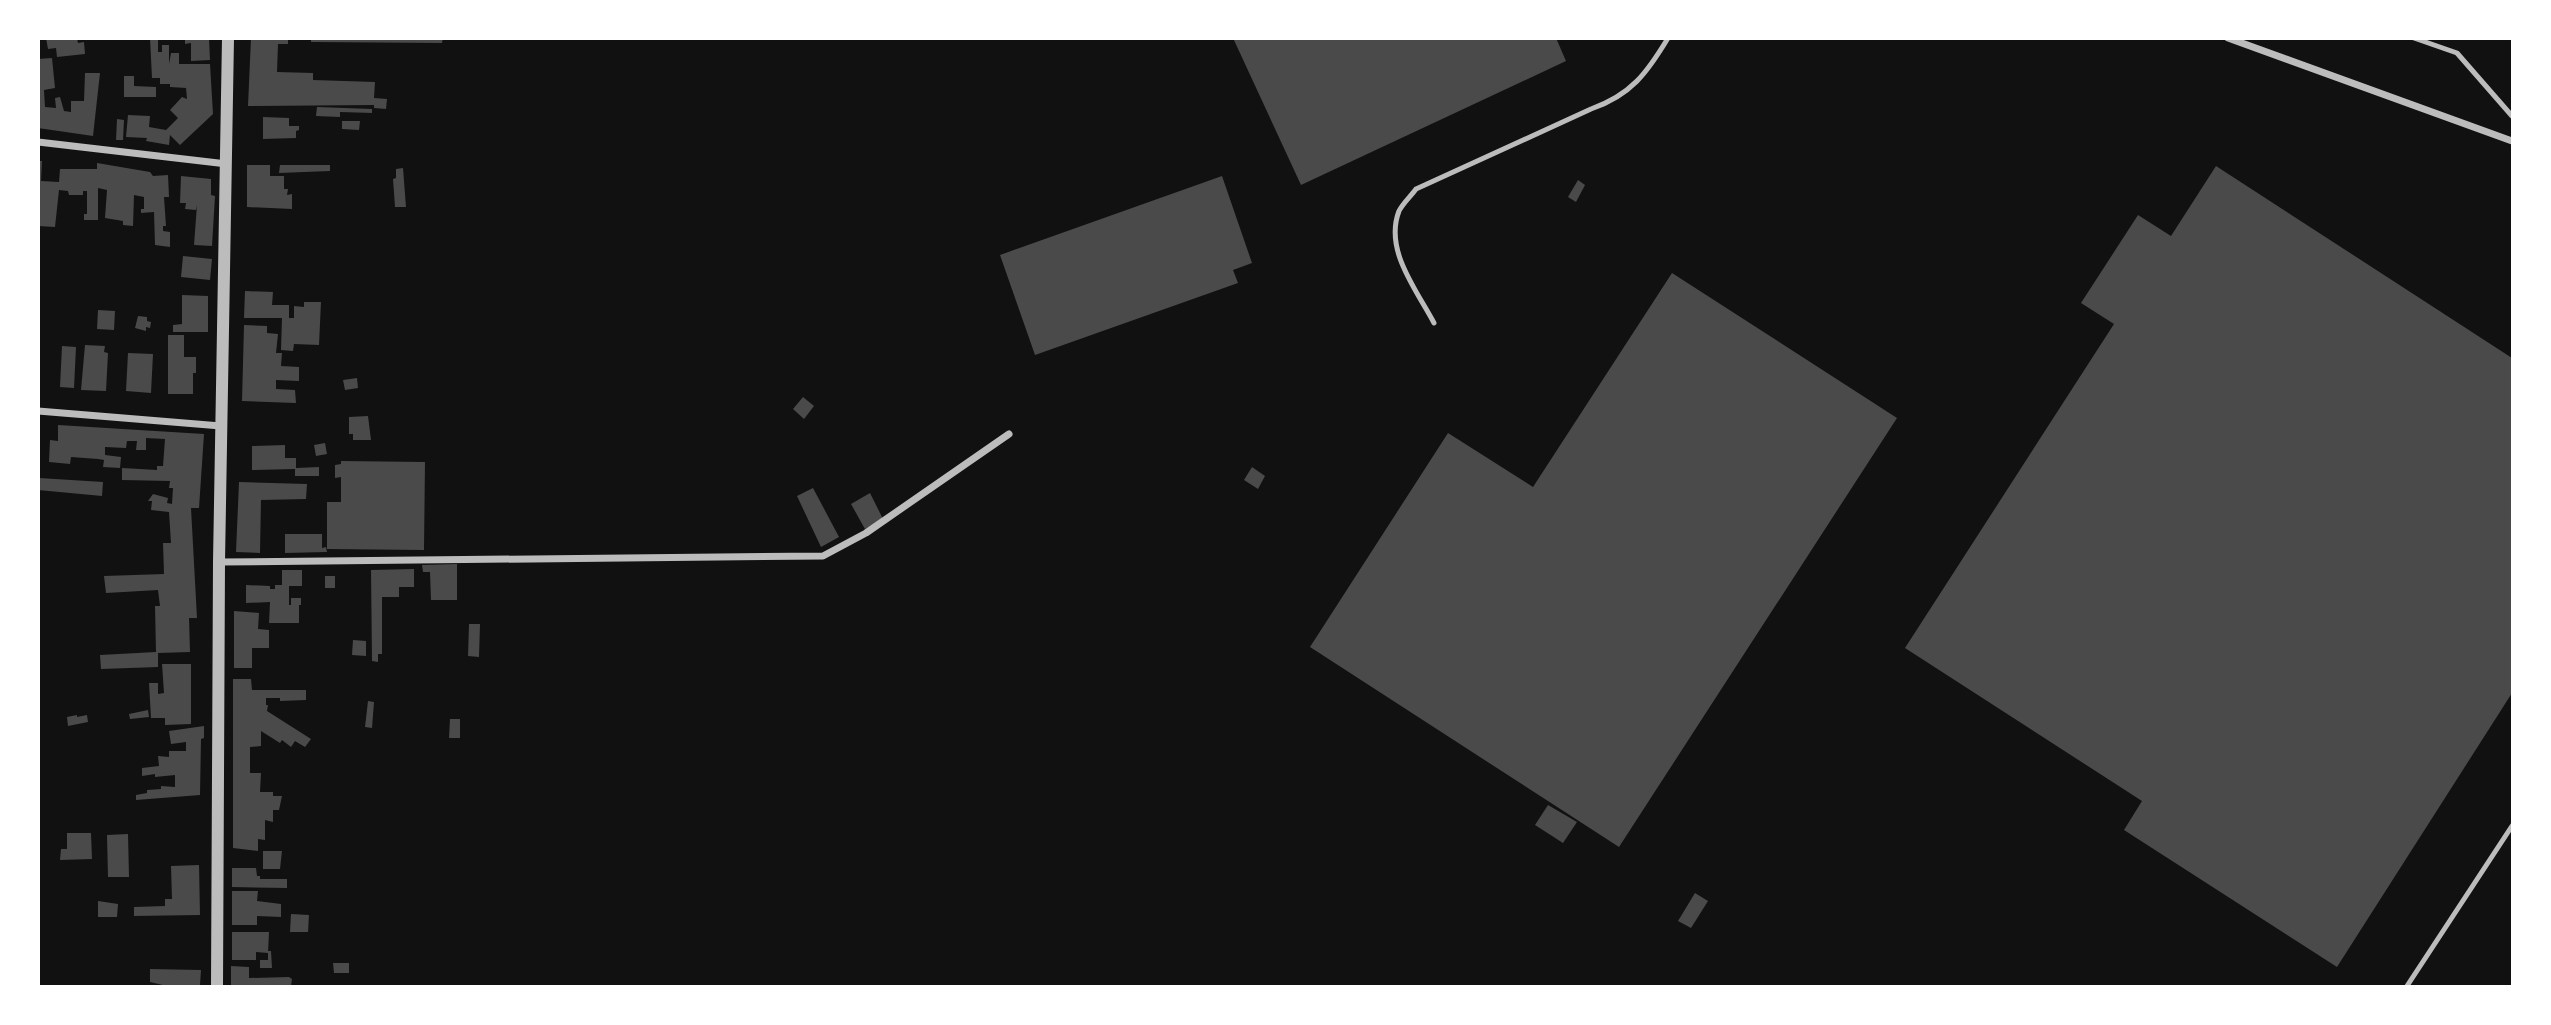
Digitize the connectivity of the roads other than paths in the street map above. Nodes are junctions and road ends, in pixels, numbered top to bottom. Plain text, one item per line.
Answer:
1 (229, 38) edge
2 (1668, 38) edge
3 (2228, 38) edge
4 (2414, 38) edge
5 (2512, 116) edge
6 (2512, 141) edge
7 (38, 142) edge
8 (227, 164) junction
9 (1434, 323) dead end
10 (38, 411) edge
11 (221, 426) junction
12 (1009, 434) dead end
13 (219, 562) junction
14 (2512, 826) edge
15 (217, 986) edge
16 (2407, 986) edge

1 - 8 street
2 - 9 lane
3 - 6 street
4 - 5 lane
7 - 8 street
8 - 11 street
10 - 11 street
11 - 13 street
12 - 13 street
13 - 15 street
14 - 16 lane

